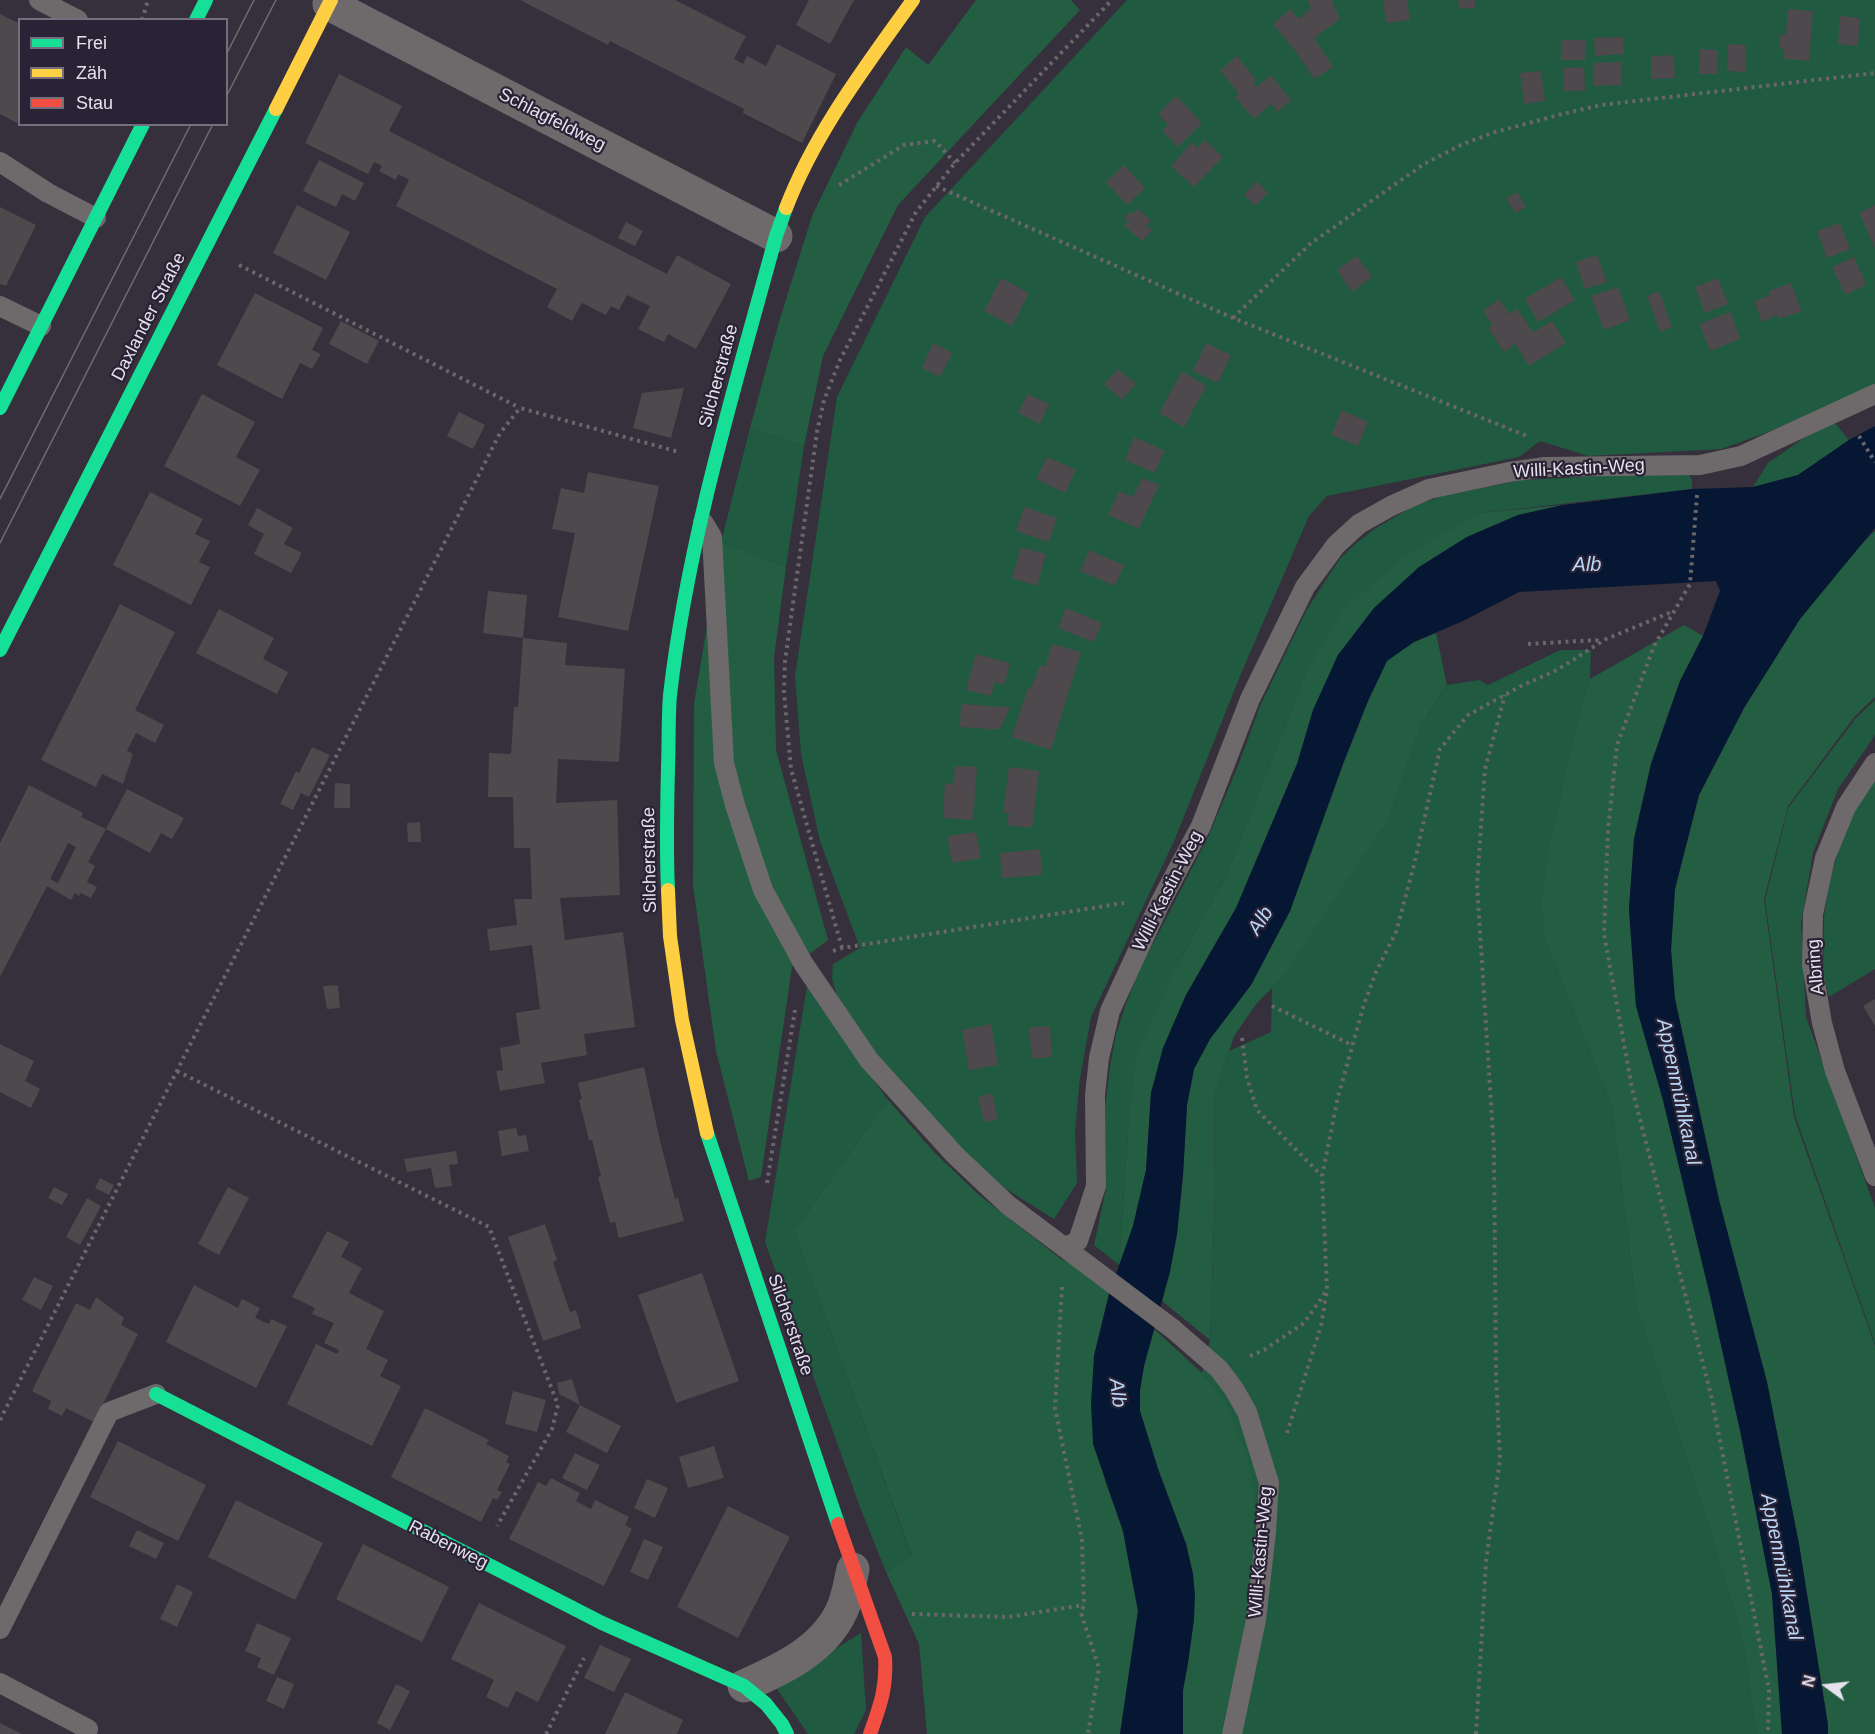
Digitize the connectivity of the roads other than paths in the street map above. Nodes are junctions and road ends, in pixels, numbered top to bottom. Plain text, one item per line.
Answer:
1 (39, 0) edge
2 (206, 0) edge
3 (913, 0) edge
4 (330, 2) edge
5 (74, 18) edge
6 (197, 18) edge
7 (142, 126) edge
8 (0, 162) edge
9 (96, 218) junction
10 (776, 236) junction
11 (0, 306) edge
12 (41, 326) junction
13 (1875, 394) edge
14 (0, 408) edge
15 (701, 519) junction
16 (0, 650) edge
17 (1875, 763) edge
18 (1875, 1176) edge
19 (1065, 1247) junction
20 (156, 1394) joint
21 (854, 1569) junction
22 (0, 1629) edge
23 (0, 1683) edge
24 (744, 1686) junction
25 (88, 1729) dead end
26 (787, 1734) edge
27 (870, 1734) edge
28 (1232, 1734) edge

1 - 5 lane
2 - 6 street
3 - 10 street, Silcherstraße
4 - 10 street, Schlagfeldweg
4 - 16 street, Daxlander Straße
7 - 9 street
8 - 9 lane
9 - 12 street
10 - 15 street, Silcherstraße
11 - 12 lane
12 - 14 street
13 - 19 lane, Willi-Kastin-Weg
15 - 19 lane
15 - 21 street, Silcherstraße
17 - 18 lane, Albring
19 - 28 lane, Willi-Kastin-Weg
20 - 22 lane
20 - 24 street, Rabenweg
21 - 24 street
21 - 27 street, Silcherstraße
23 - 25 lane
24 - 26 street, Rabenweg

